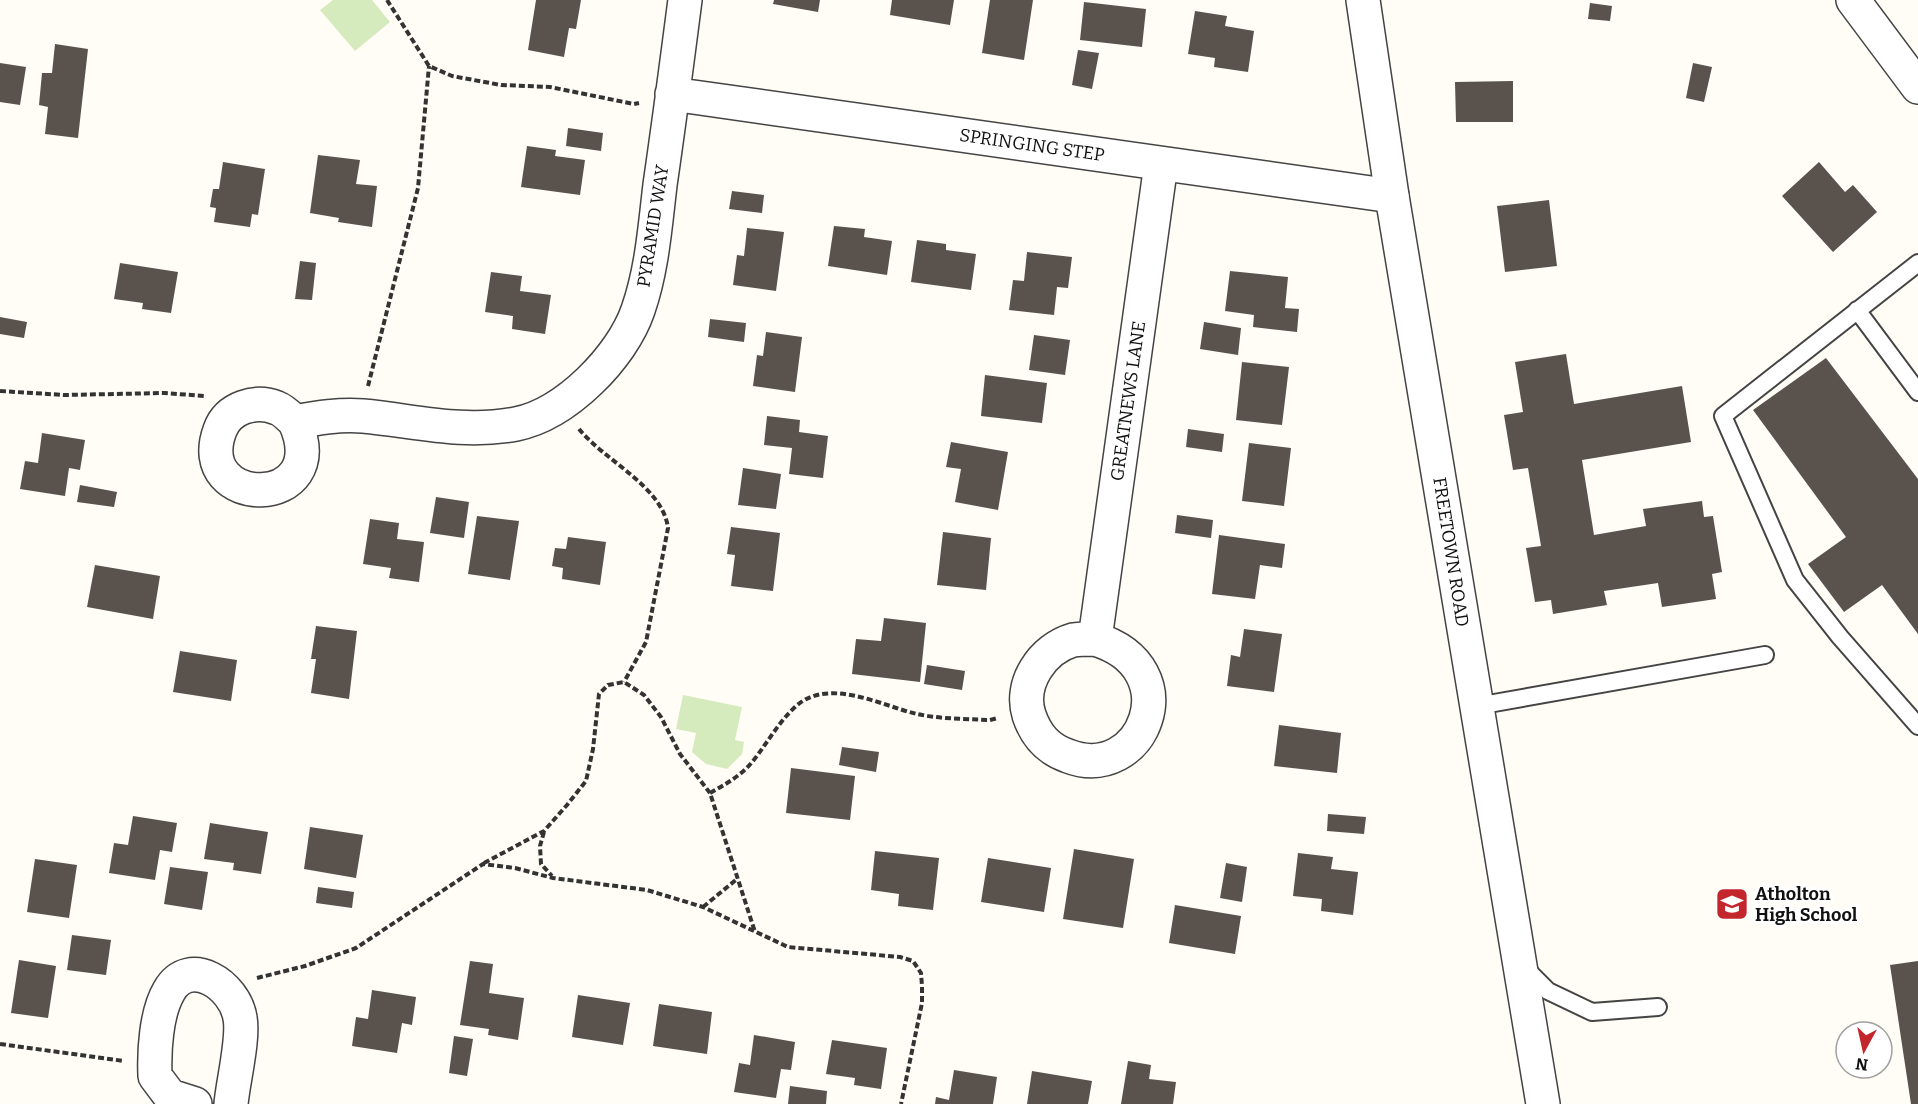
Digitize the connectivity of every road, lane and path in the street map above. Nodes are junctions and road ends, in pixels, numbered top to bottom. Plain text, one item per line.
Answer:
1 (387, 0) edge
2 (685, 0) edge
3 (1363, 0) edge
4 (1853, 0) edge
5 (429, 66) junction
6 (1918, 87) edge
7 (672, 94) junction
8 (1161, 164) junction
9 (1392, 195) junction
10 (1918, 263) edge
11 (1857, 310) junction
12 (0, 391) edge
13 (1918, 392) edge
14 (560, 406) junction
15 (234, 412) junction
16 (362, 416) junction
17 (295, 422) junction
18 (1095, 639) junction
19 (1765, 656) dead end
20 (624, 682) junction
21 (1477, 706) junction
22 (1027, 709) junction
23 (1918, 726) edge
24 (710, 793) junction
25 (544, 831) junction
26 (483, 864) junction
27 (553, 878) junction
28 (736, 879) junction
29 (703, 907) junction
30 (755, 932) junction
31 (1519, 962) junction
32 (232, 995) junction
33 (1658, 1007) dead end
34 (0, 1044) edge
35 (154, 1063) junction
36 (195, 1104) edge
37 (231, 1104) edge
38 (901, 1104) edge
39 (1543, 1104) edge

1 - 5 path
2 - 7 street, PYRAMID WAY
3 - 9 street, FREETOWN ROAD
4 - 6 street
5 - 7 path
5 - 16 path
7 - 8 street, SPRINGING STEP
7 - 14 street, PYRAMID WAY
8 - 9 street, SPRINGING STEP
8 - 18 street, GREATNEWS LANE
9 - 21 street, FREETOWN ROAD
10 - 11 lane
11 - 13 lane
11 - 23 lane
12 - 15 path
14 - 16 street, PYRAMID WAY
14 - 20 path
15 - 17 street
15 - 17 street
16 - 17 street, PYRAMID WAY
18 - 22 street
18 - 22 street
19 - 21 lane
20 - 24 path
20 - 25 path
21 - 31 street, FREETOWN ROAD
22 - 24 path
24 - 28 path
25 - 26 path
25 - 27 path
26 - 27 path
26 - 32 path
27 - 29 path
28 - 29 path
28 - 30 path
29 - 30 path
30 - 38 path
31 - 33 lane
31 - 39 street, FREETOWN ROAD
32 - 35 street
32 - 37 street
34 - 35 path
35 - 36 street

